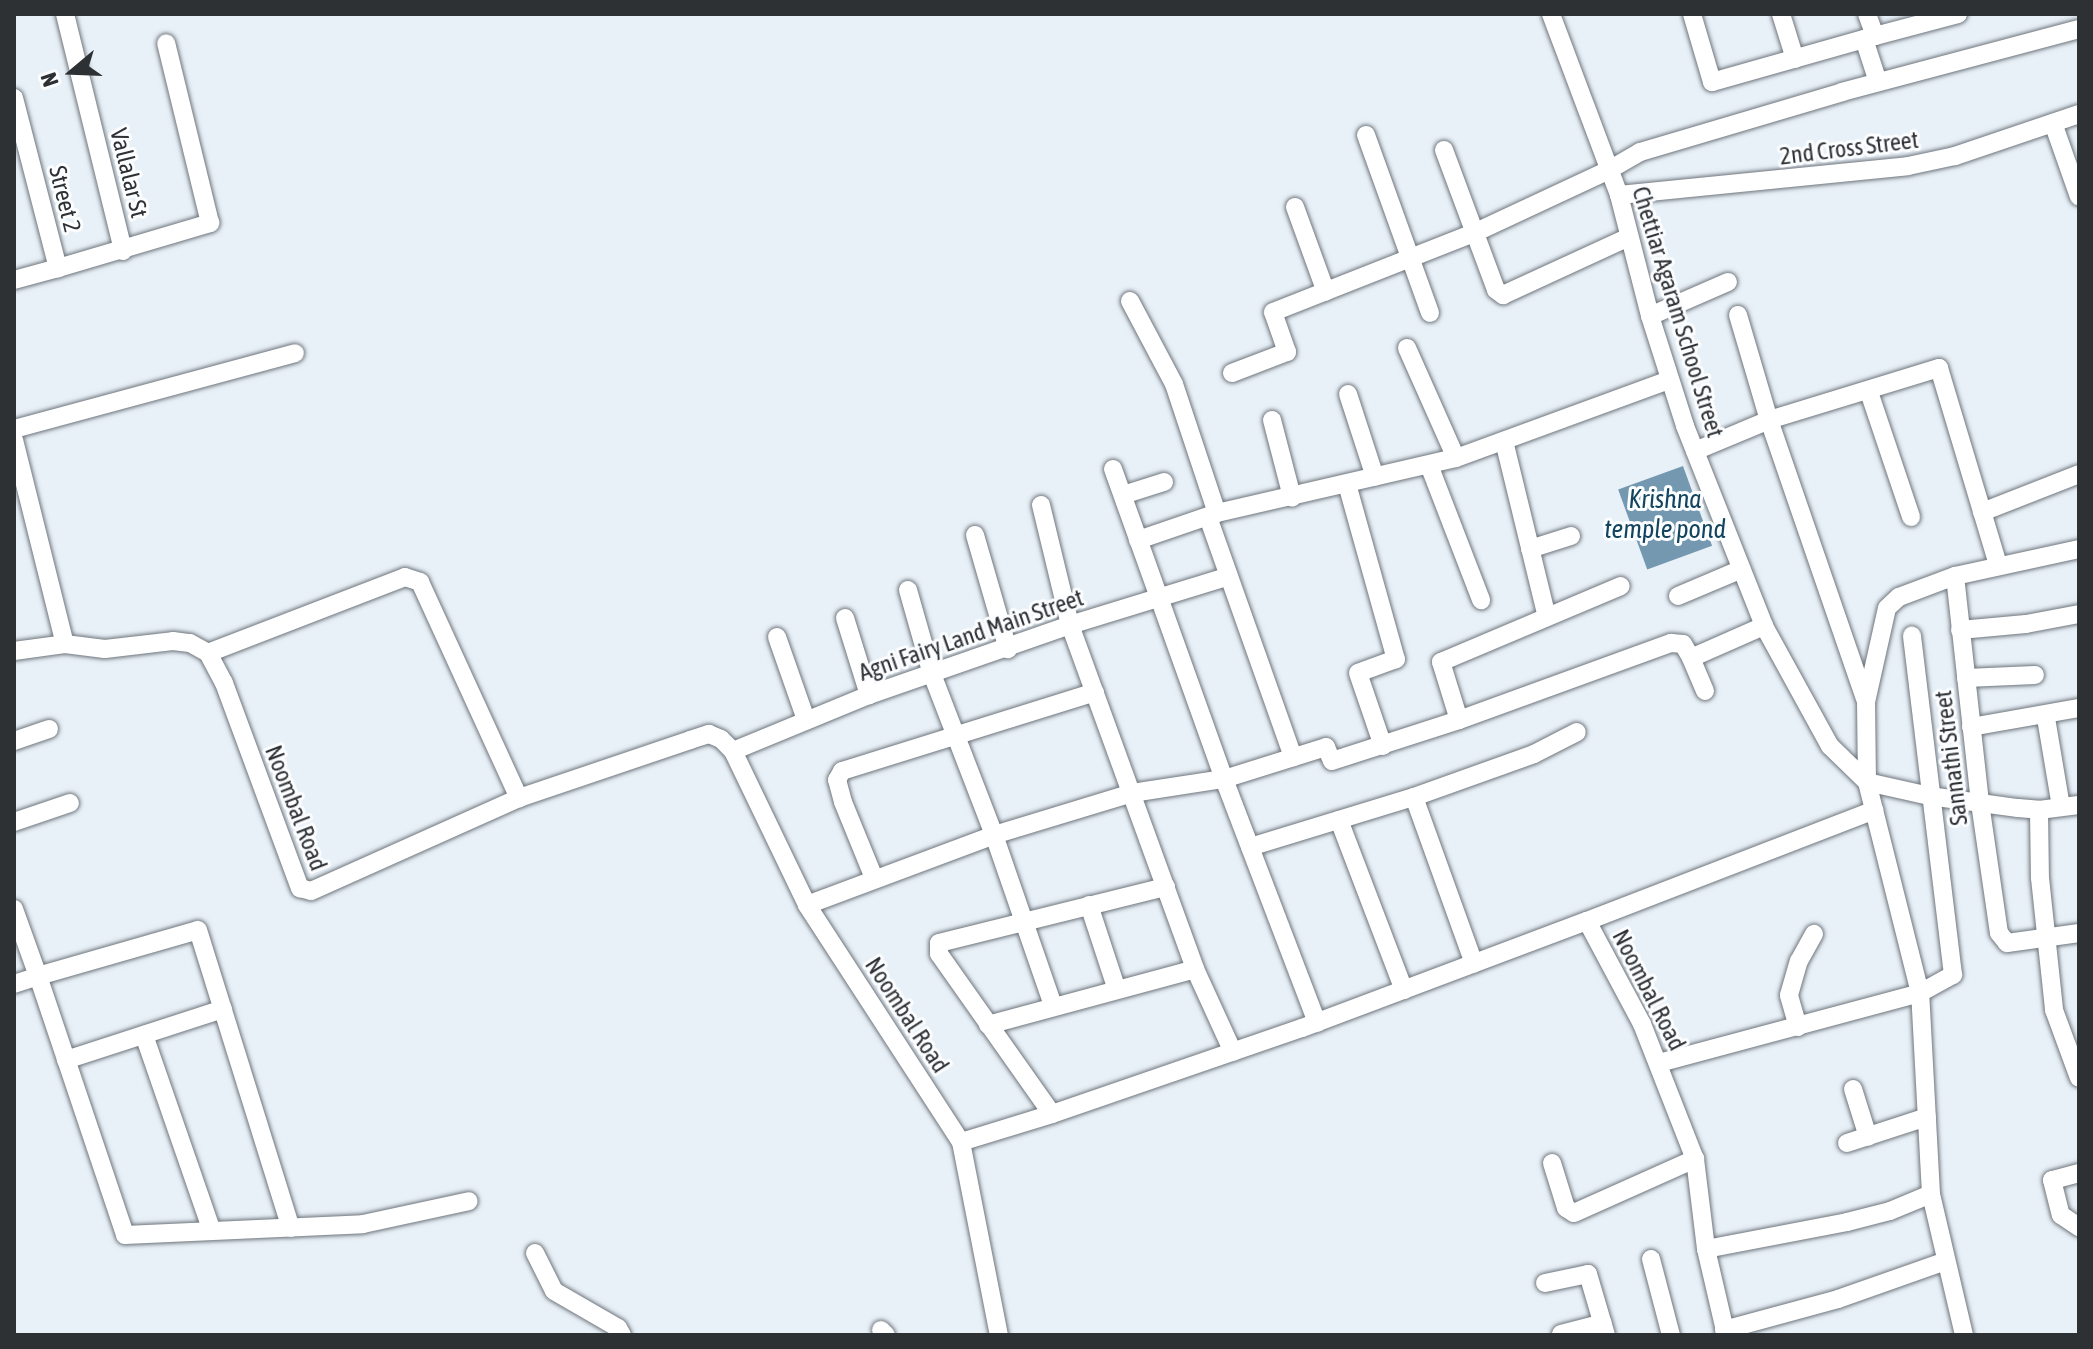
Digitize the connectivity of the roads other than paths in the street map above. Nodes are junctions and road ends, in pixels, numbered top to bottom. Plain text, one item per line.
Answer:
1 (65, 14) edge
2 (1551, 14) edge
3 (1692, 14) edge
4 (1781, 14) edge
5 (1867, 14) edge
6 (1958, 14) edge
7 (2079, 29) edge
8 (1869, 38) junction
9 (166, 43) dead end
10 (1795, 59) junction
11 (1878, 82) junction
12 (14, 98) edge
13 (2079, 114) edge
14 (2053, 123) junction
15 (1366, 135) dead end
16 (1444, 150) dead end
17 (1609, 170) junction
18 (1619, 195) junction
19 (2079, 197) edge
20 (1295, 207) dead end
21 (1474, 233) junction
22 (1629, 237) junction
23 (123, 251) junction
24 (1410, 258) junction
25 (58, 268) junction
26 (14, 280) edge
27 (1728, 282) dead end
28 (1326, 292) junction
29 (1130, 301) dead end
30 (1430, 313) dead end
31 (1738, 315) dead end
32 (1650, 316) junction
33 (1407, 348) dead end
34 (295, 353) dead end
35 (1232, 373) dead end
36 (1669, 380) junction
37 (1869, 392) junction
38 (1348, 394) dead end
39 (1272, 420) dead end
40 (1769, 420) junction
41 (14, 429) edge
42 (14, 440) edge
43 (1504, 441) junction
44 (1695, 451) junction
45 (1456, 458) junction
46 (1429, 465) junction
47 (1113, 469) dead end
48 (2079, 474) edge
49 (1375, 477) junction
50 (1164, 482) dead end
51 (1347, 484) junction
52 (1123, 495) junction
53 (1292, 497) junction
54 (1041, 505) dead end
55 (1982, 512) junction
56 (1213, 515) junction
57 (1911, 517) dead end
58 (975, 535) dead end
59 (1571, 536) dead end
60 (1138, 540) junction
61 (1530, 549) junction
62 (2079, 549) edge
63 (1998, 565) junction
64 (1742, 569) junction
65 (1229, 576) junction
66 (1955, 576) junction
67 (1621, 586) dead end
68 (908, 590) dead end
69 (1678, 596) dead end
70 (1159, 598) junction
71 (1481, 600) dead end
72 (2079, 614) edge
73 (1547, 617) junction
74 (845, 618) dead end
75 (1070, 625) junction
76 (1764, 626) junction
77 (1960, 630) junction
78 (1912, 635) dead end
79 (777, 637) dead end
80 (65, 644) junction
81 (1008, 649) junction
82 (14, 651) edge
83 (208, 653) junction
84 (1691, 658) junction
85 (932, 674) junction
86 (2035, 675) dead end
87 (1966, 678) junction
88 (1705, 691) dead end
89 (1095, 692) junction
90 (869, 695) junction
91 (1866, 702) junction
92 (2079, 708) edge
93 (2046, 718) dead end
94 (806, 720) junction
95 (1459, 720) junction
96 (1971, 727) junction
97 (49, 729) dead end
98 (1577, 732) dead end
99 (956, 736) junction
100 (14, 741) edge
101 (1383, 746) junction
102 (733, 751) junction
103 (1293, 757) junction
104 (1224, 779) junction
105 (1867, 782) junction
106 (1132, 793) junction
107 (1929, 796) junction
108 (1414, 797) junction
109 (519, 798) junction
110 (70, 803) dead end
111 (1980, 803) junction
112 (2070, 806) edge
113 (1874, 810) junction
114 (2039, 810) junction
115 (1339, 820) junction
116 (14, 822) edge
117 (994, 835) junction
118 (1250, 847) junction
119 (874, 878) junction
120 (1166, 887) junction
121 (807, 905) junction
122 (1089, 905) junction
123 (14, 909) edge
124 (1023, 921) junction
125 (1587, 921) junction
126 (2079, 933) edge
127 (1814, 934) dead end
128 (2045, 938) junction
129 (1474, 964) junction
130 (1195, 969) junction
131 (38, 976) junction
132 (14, 984) edge
133 (1117, 990) junction
134 (1404, 990) junction
135 (1920, 993) junction
136 (1053, 1005) junction
137 (223, 1009) junction
138 (1317, 1023) junction
139 (988, 1025) junction
140 (1798, 1027) junction
141 (144, 1035) junction
142 (2074, 1040) edge
143 (1233, 1052) junction
144 (66, 1060) junction
145 (1659, 1063) junction
146 (2079, 1078) edge
147 (1853, 1089) dead end
148 (1052, 1114) junction
149 (1927, 1117) junction
150 (1868, 1137) junction
151 (961, 1142) junction
152 (1847, 1143) dead end
153 (1695, 1159) junction
154 (1552, 1163) dead end
155 (2079, 1173) edge
156 (1931, 1194) junction
157 (469, 1201) dead end
158 (2079, 1227) edge
159 (291, 1228) junction
160 (212, 1231) junction
161 (1706, 1249) junction
162 (535, 1253) dead end
163 (1651, 1259) dead end
164 (1946, 1261) junction
165 (1545, 1283) dead end
166 (1604, 1329) edge
167 (1725, 1333) edge
168 (1561, 1334) edge
169 (622, 1335) edge
170 (999, 1335) edge
171 (1671, 1335) edge
172 (1964, 1335) edge

1 - 23 street, Vallalar St
2 - 17 street, Chettiar Agaram School Street
3 - 10 street
4 - 10 street
5 - 8 street
6 - 8 street
7 - 11 street
8 - 10 street
8 - 11 street
9 - 23 street
11 - 17 street
12 - 25 street, Street 2
13 - 14 street, 2nd Cross Street
14 - 18 street, 2nd Cross Street
14 - 19 street
15 - 24 street
16 - 21 street
17 - 18 street, Chettiar Agaram School Street
17 - 21 street
18 - 22 street, Chettiar Agaram School Street
20 - 28 street
21 - 22 street
21 - 24 street
22 - 32 street, Chettiar Agaram School Street
23 - 25 street
24 - 28 street
24 - 30 street
25 - 26 street, Street 2
27 - 32 street
28 - 35 street
29 - 56 street
31 - 40 street
32 - 36 street, Chettiar Agaram School Street
33 - 45 street
34 - 41 street
36 - 43 street
36 - 44 street, Chettiar Agaram School Street
37 - 40 street
37 - 55 street
37 - 57 street
38 - 49 street
39 - 53 street
40 - 44 street
40 - 91 street
42 - 80 street
43 - 45 street
43 - 61 street
44 - 64 street, Chettiar Agaram School Street
45 - 46 street
46 - 49 street
46 - 71 street
47 - 52 street
48 - 55 street
49 - 51 street
50 - 52 street
51 - 53 street
51 - 101 street
52 - 60 street
53 - 56 street
54 - 75 street
55 - 63 street
56 - 60 street
56 - 65 street
58 - 81 street
59 - 61 street
60 - 70 street
61 - 73 street
62 - 63 street
63 - 66 street
64 - 69 street
64 - 76 street, Chettiar Agaram School Street
65 - 70 street, Agni Fairy Land Main Street
65 - 103 street
66 - 77 street, Sannathi Street
66 - 91 street
67 - 73 street
68 - 85 street
70 - 75 street, Agni Fairy Land Main Street
70 - 104 street
72 - 77 street
73 - 95 street
74 - 90 street
75 - 81 street, Agni Fairy Land Main Street
75 - 89 street
76 - 84 street
76 - 105 street, Chettiar Agaram School Street
77 - 87 street, Sannathi Street
78 - 107 street
79 - 94 street
80 - 82 street
80 - 83 street
81 - 85 street, Agni Fairy Land Main Street
83 - 109 street
83 - 109 street, Noombal Road
84 - 88 street
84 - 95 street
85 - 90 street, Agni Fairy Land Main Street
85 - 99 street
86 - 87 street
87 - 96 street, Sannathi Street
89 - 99 street
89 - 106 street
90 - 94 street, Agni Fairy Land Main Street
91 - 105 street
92 - 96 street
93 - 112 street
94 - 102 street, Agni Fairy Land Main Street
95 - 101 street
96 - 111 street, Sannathi Street
97 - 100 street
98 - 108 street
99 - 117 street
99 - 119 street
101 - 103 street
102 - 109 street, Noombal Road
102 - 121 street, Noombal Road
103 - 104 street
104 - 106 street
104 - 118 street
105 - 107 street
105 - 113 street
106 - 117 street
106 - 120 street
107 - 111 street
107 - 135 street
108 - 115 street
108 - 129 street
110 - 116 street
111 - 114 street
111 - 128 street, Sannathi Street
112 - 114 street
113 - 125 street
113 - 135 street
114 - 128 street
115 - 118 street
115 - 134 street
117 - 119 street
117 - 124 street
118 - 138 street
119 - 121 street
120 - 122 street
120 - 130 street
121 - 151 street, Noombal Road
122 - 124 street
122 - 133 street
123 - 131 street
124 - 136 street
124 - 139 street
125 - 129 street, Noombal Road
125 - 145 street, Noombal Road
126 - 128 street
127 - 140 street
128 - 142 street
129 - 134 street, Noombal Road
130 - 133 street
130 - 143 street
131 - 132 street
131 - 137 street
131 - 144 street
133 - 136 street
134 - 138 street, Noombal Road
135 - 140 street
135 - 149 street
136 - 139 street
137 - 141 street
137 - 159 street
138 - 143 street, Noombal Road
139 - 148 street
140 - 145 street
141 - 144 street
141 - 160 street
142 - 146 street
143 - 148 street, Noombal Road
144 - 160 street
145 - 153 street, Noombal Road
147 - 150 street
148 - 151 street, Noombal Road
149 - 150 street
149 - 156 street
150 - 152 street
151 - 170 street
153 - 154 street
153 - 161 street, Noombal Road
155 - 158 street
156 - 161 street
156 - 164 street
157 - 159 street
159 - 160 street
161 - 167 street, Noombal Road
162 - 169 street
163 - 171 street
164 - 167 street
164 - 172 street
165 - 166 street
166 - 168 street

